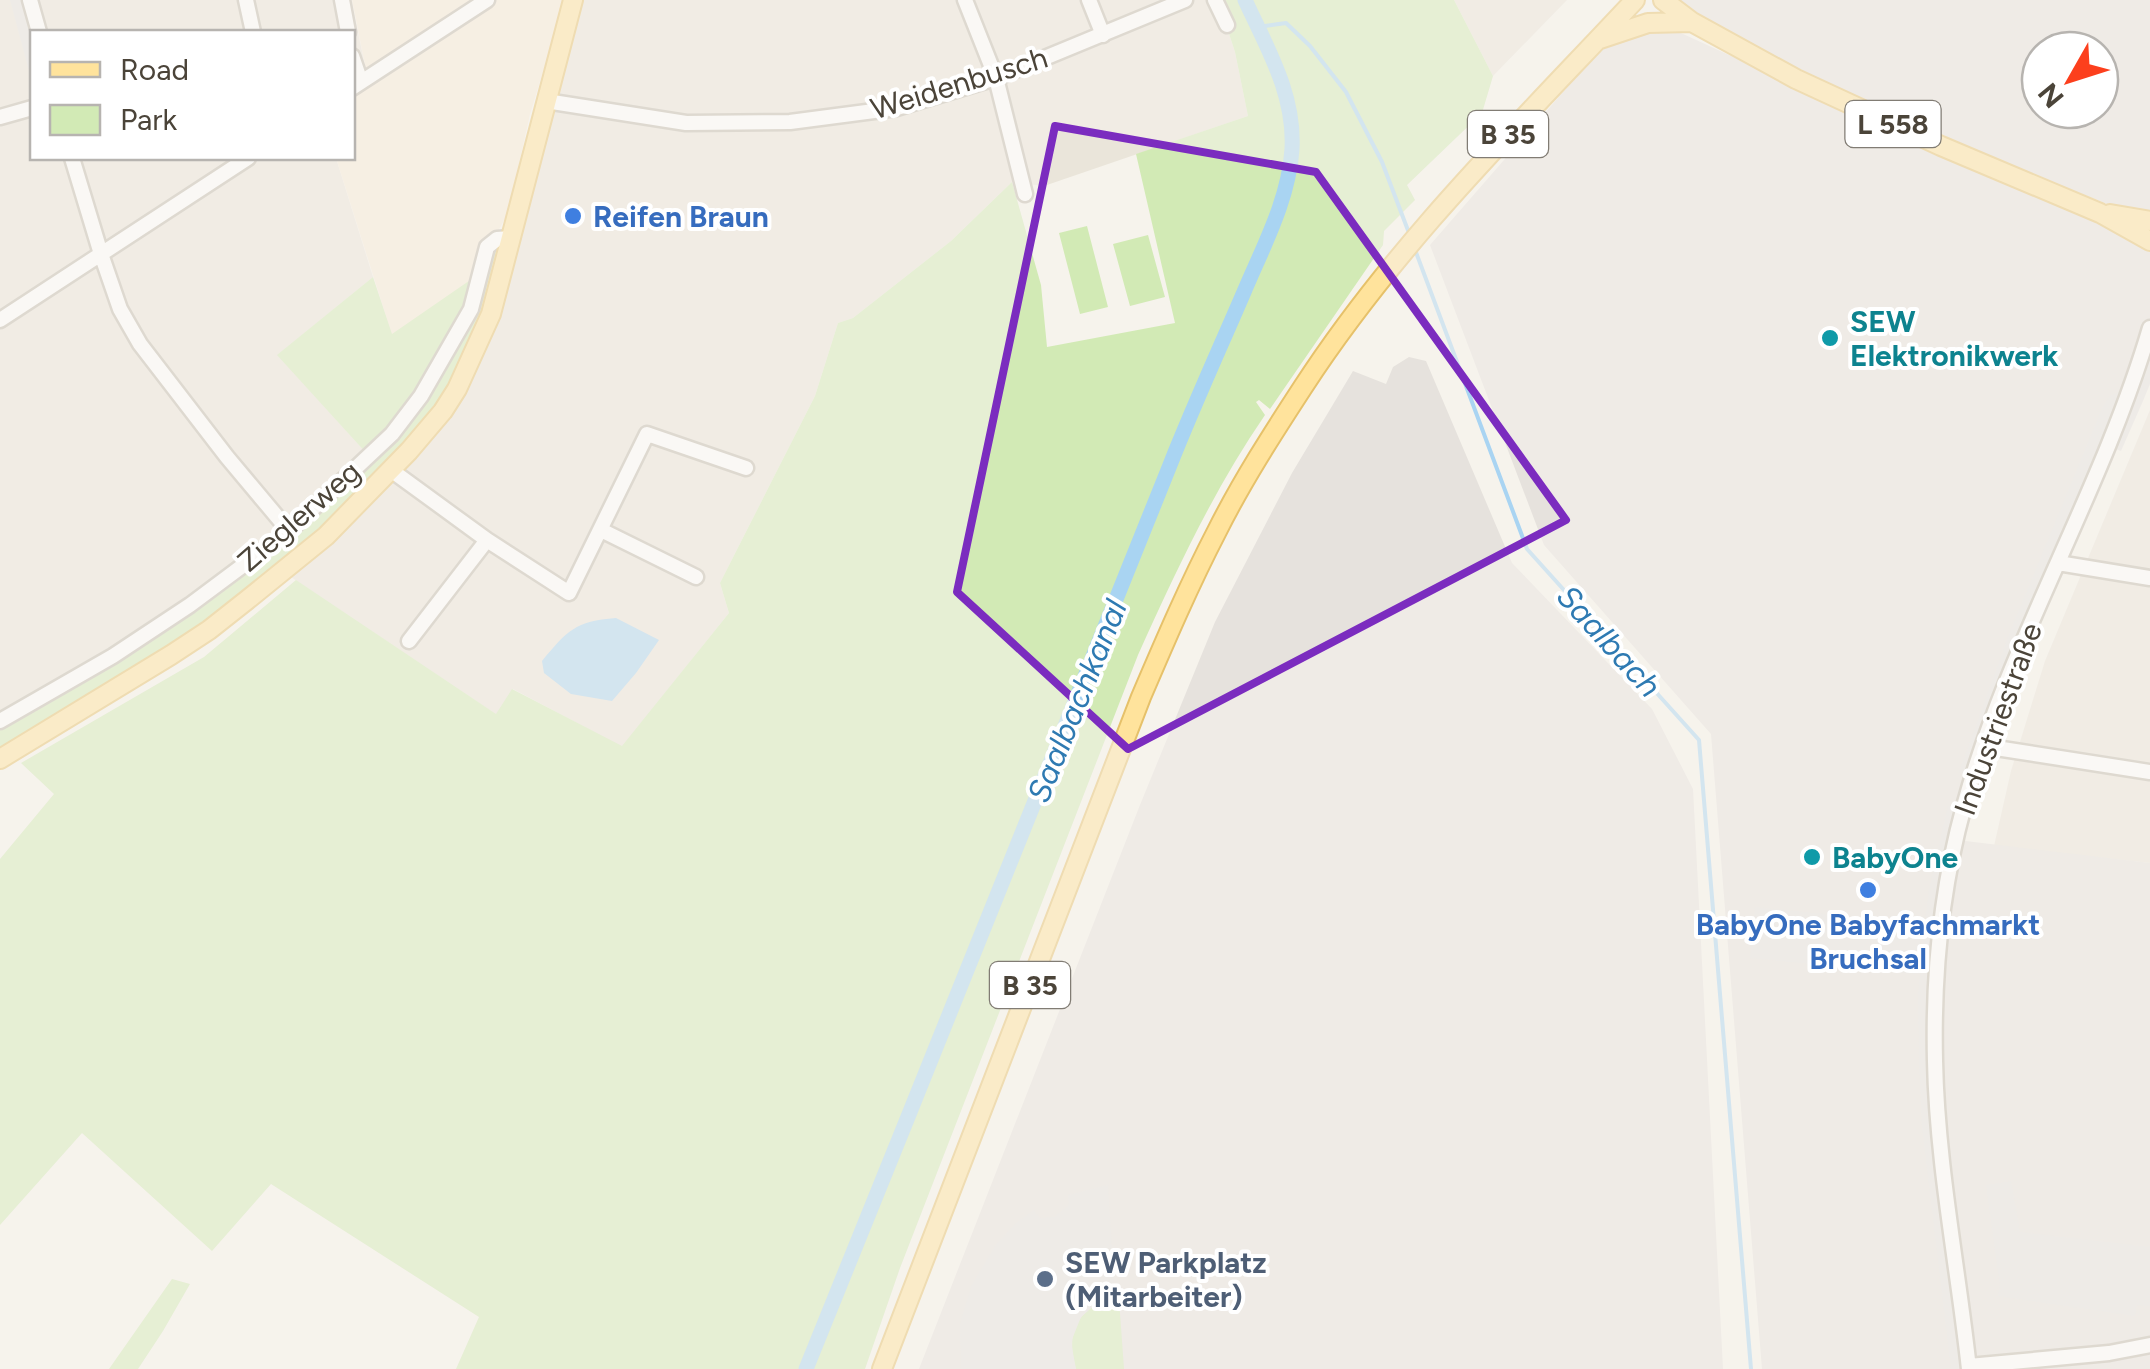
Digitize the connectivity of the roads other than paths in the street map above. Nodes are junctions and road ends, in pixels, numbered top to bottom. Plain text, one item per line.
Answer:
1 (30, 0) edge
2 (246, 0) edge
3 (342, 0) edge
4 (487, 0) edge
5 (573, 0) edge
6 (966, 0) edge
7 (1089, 0) edge
8 (1185, 0) edge
9 (1215, 0) edge
10 (1635, 0) edge
11 (1663, 0) edge
12 (1692, 22) junction
13 (1228, 25) dead end
14 (38, 30) edge
15 (253, 30) edge
16 (348, 30) edge
17 (1103, 35) junction
18 (1598, 40) junction
19 (996, 78) junction
20 (357, 85) edge
21 (546, 101) junction
22 (30, 109) edge
23 (0, 117) edge
24 (73, 160) edge
25 (245, 160) edge
26 (1025, 194) dead end
27 (2100, 213) junction
28 (2150, 221) edge
29 (512, 238) junction
30 (2150, 241) edge
31 (101, 254) junction
32 (0, 320) edge
33 (2150, 328) edge
34 (746, 468) dead end
35 (390, 470) junction
36 (601, 530) junction
37 (289, 531) junction
38 (487, 540) junction
39 (2058, 563) junction
40 (696, 577) dead end
41 (2150, 578) edge
42 (409, 641) dead end
43 (0, 722) edge
44 (1983, 746) junction
45 (0, 758) edge
46 (2150, 772) edge
47 (2150, 1345) edge
48 (1969, 1368) edge
49 (882, 1369) edge

1 - 14 street
2 - 15 street
3 - 16 street
4 - 20 street
5 - 21 main road
6 - 19 street
7 - 17 street
8 - 17 street, Weidenbusch
9 - 13 street
10 - 18 main road, B 35
11 - 12 main road, L 558
12 - 18 main road, B 35
12 - 27 main road, L 558
17 - 19 street, Weidenbusch
18 - 49 main road, B 35
19 - 21 street, Weidenbusch
19 - 26 street
21 - 29 main road
22 - 23 street
24 - 31 street
25 - 31 street
27 - 28 main road, L 558
27 - 30 main road, L 558
29 - 35 main road
29 - 37 street, Zieglerweg
31 - 32 street
31 - 37 street
33 - 39 street, Industriestraße
34 - 36 street
35 - 38 street
35 - 45 main road
36 - 38 street
36 - 40 street
37 - 43 street, Zieglerweg
38 - 42 street
39 - 41 street
39 - 44 street, Industriestraße
44 - 46 street
44 - 48 street, Industriestraße
47 - 48 street

